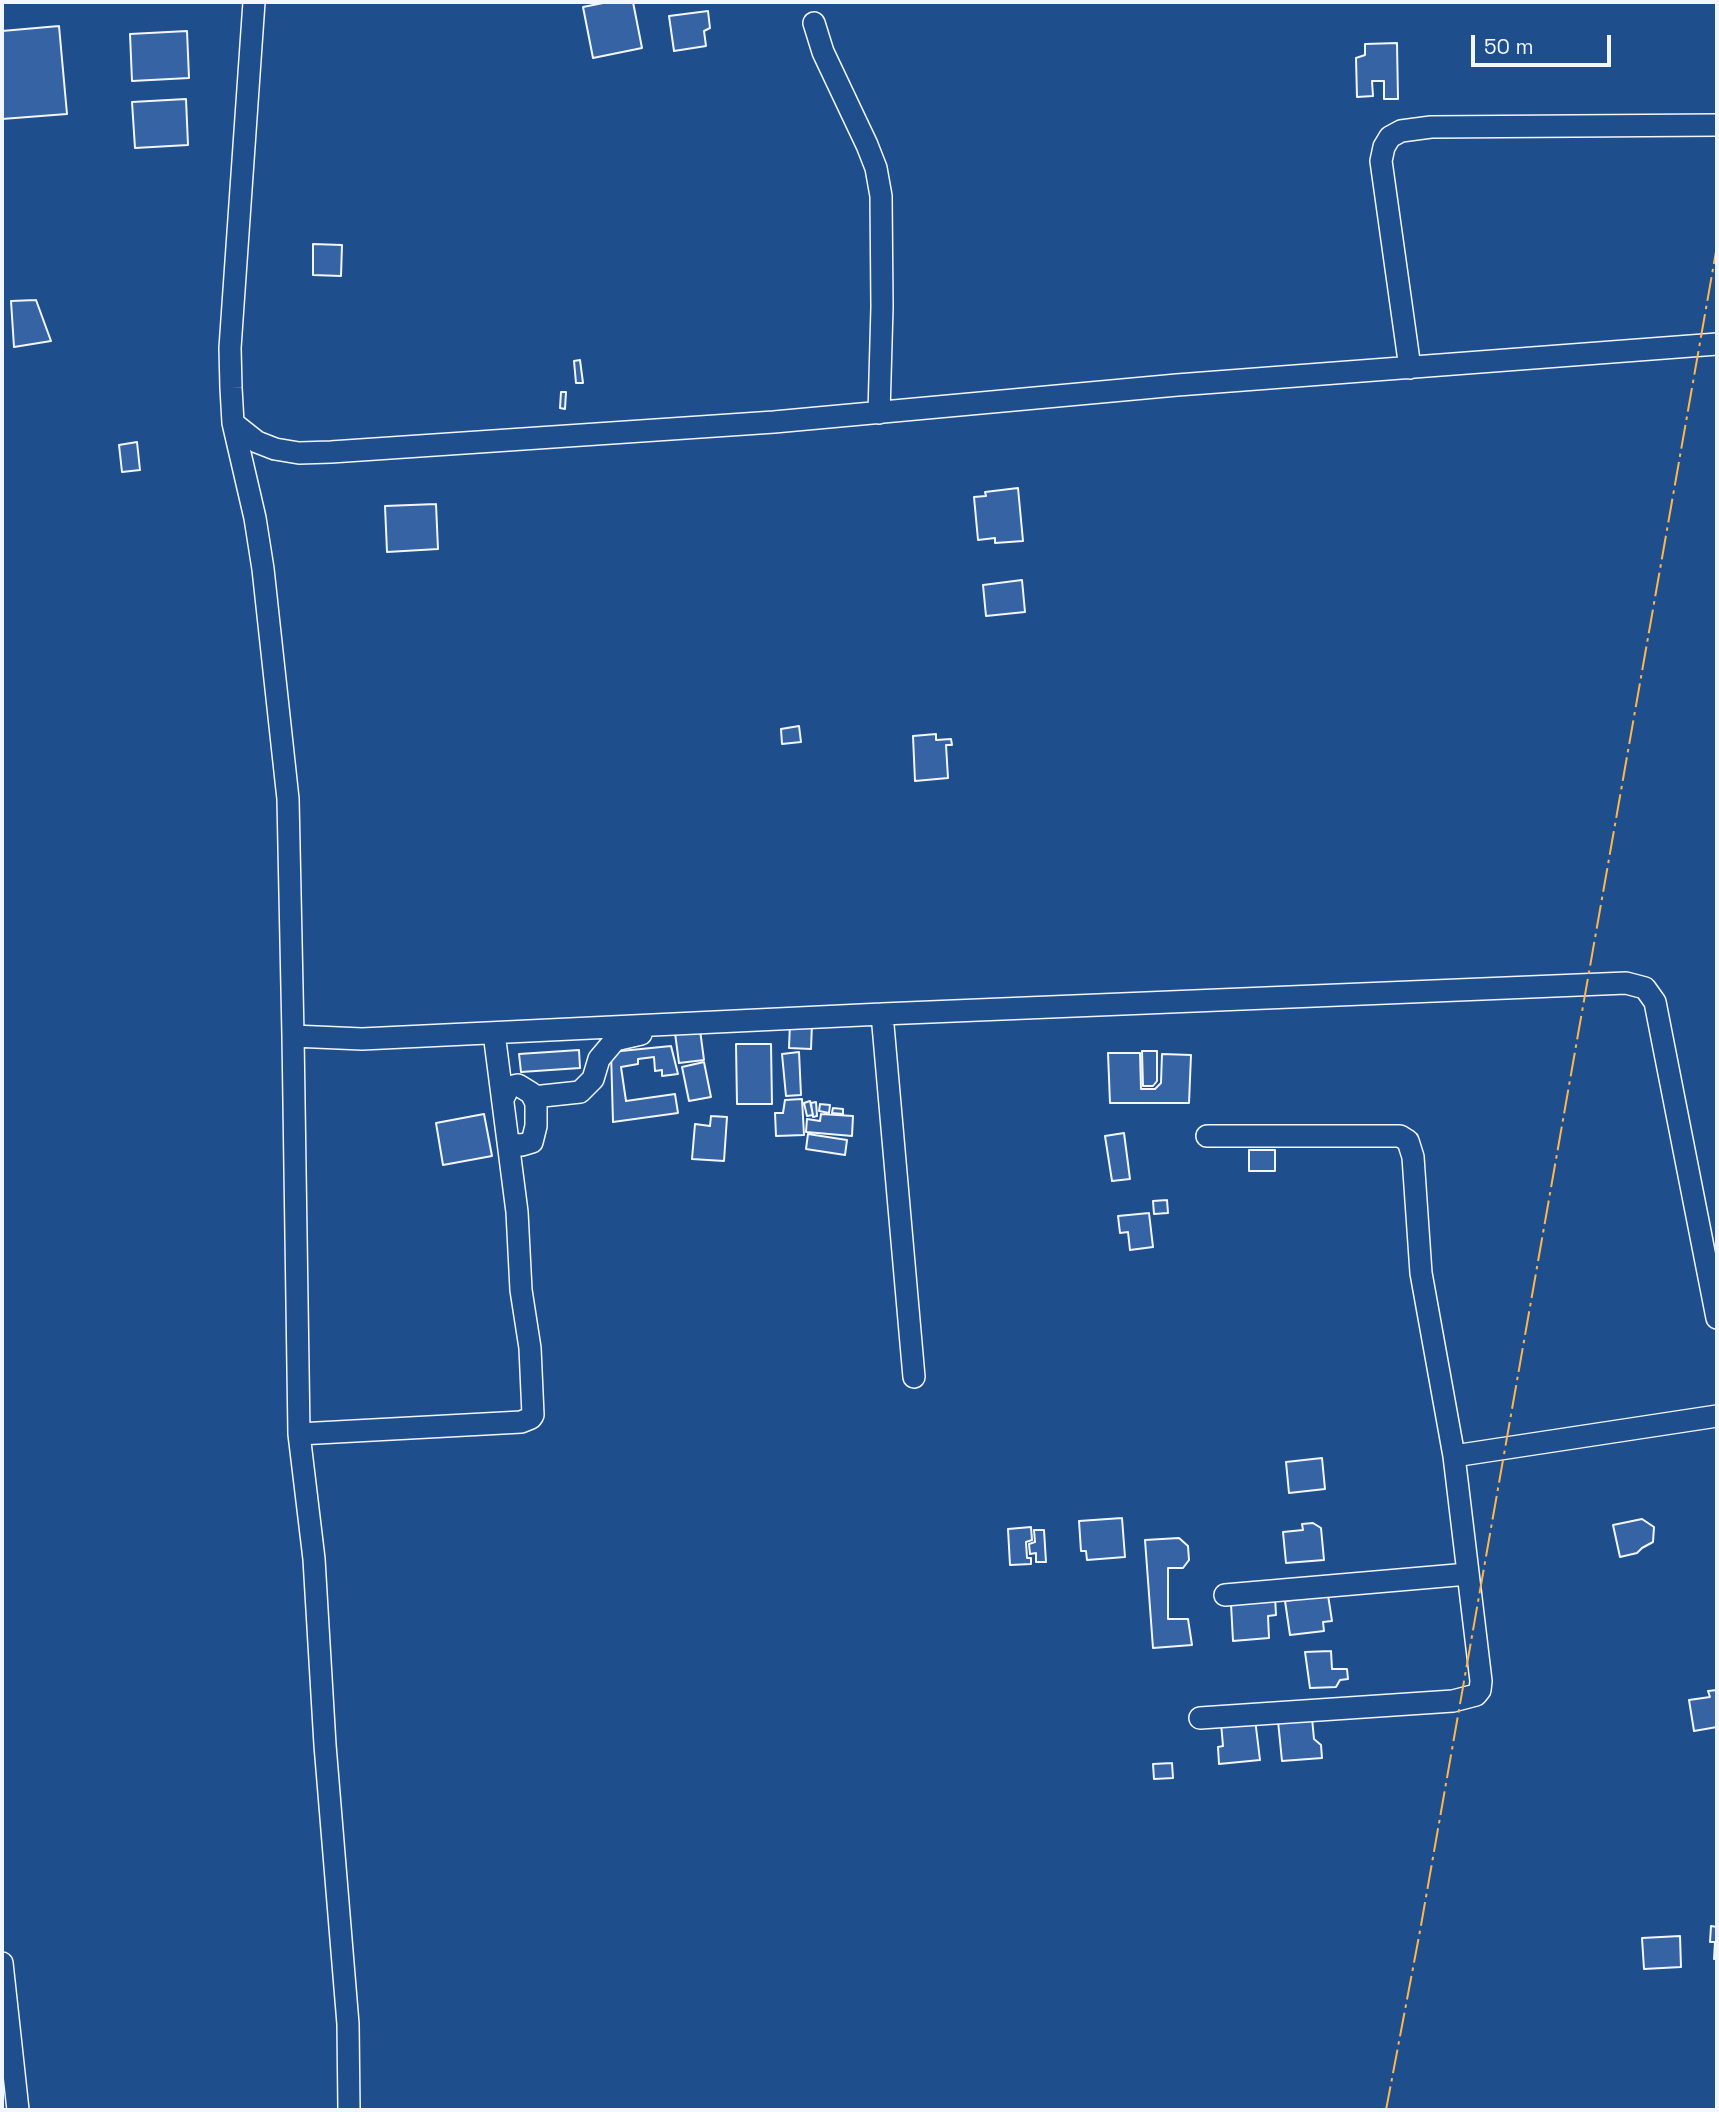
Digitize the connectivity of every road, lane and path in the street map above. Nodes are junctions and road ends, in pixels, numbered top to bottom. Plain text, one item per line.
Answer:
1 (254, 2) edge
2 (814, 23) dead end
3 (1717, 125) edge
4 (1717, 344) edge
5 (1410, 368) junction
6 (879, 413) junction
7 (233, 423) junction
8 (882, 1014) junction
9 (663, 1025) junction
10 (494, 1033) junction
11 (293, 1036) junction
12 (533, 1097) junction
13 (503, 1099) junction
14 (1207, 1136) dead end
15 (509, 1144) junction
16 (1714, 1281) edge
17 (1717, 1318) edge
18 (914, 1377) dead end
19 (1717, 1416) edge
20 (299, 1434) junction
21 (1454, 1456) junction
22 (1468, 1574) junction
23 (1225, 1595) dead end
24 (1200, 1718) dead end
25 (2, 1963) edge
26 (18, 2110) edge
27 (349, 2110) edge

1 - 7 street
2 - 6 street
3 - 5 street
4 - 5 street
5 - 6 street
6 - 7 street
7 - 11 street
8 - 9 street
8 - 16 street
8 - 18 street
9 - 10 street
9 - 12 street
10 - 11 street
10 - 13 street
11 - 20 street
12 - 13 street
12 - 15 street
13 - 15 street
14 - 21 street
15 - 20 street
16 - 17 street
19 - 21 street
20 - 27 street
21 - 22 street
22 - 23 street
22 - 24 street
25 - 26 street

